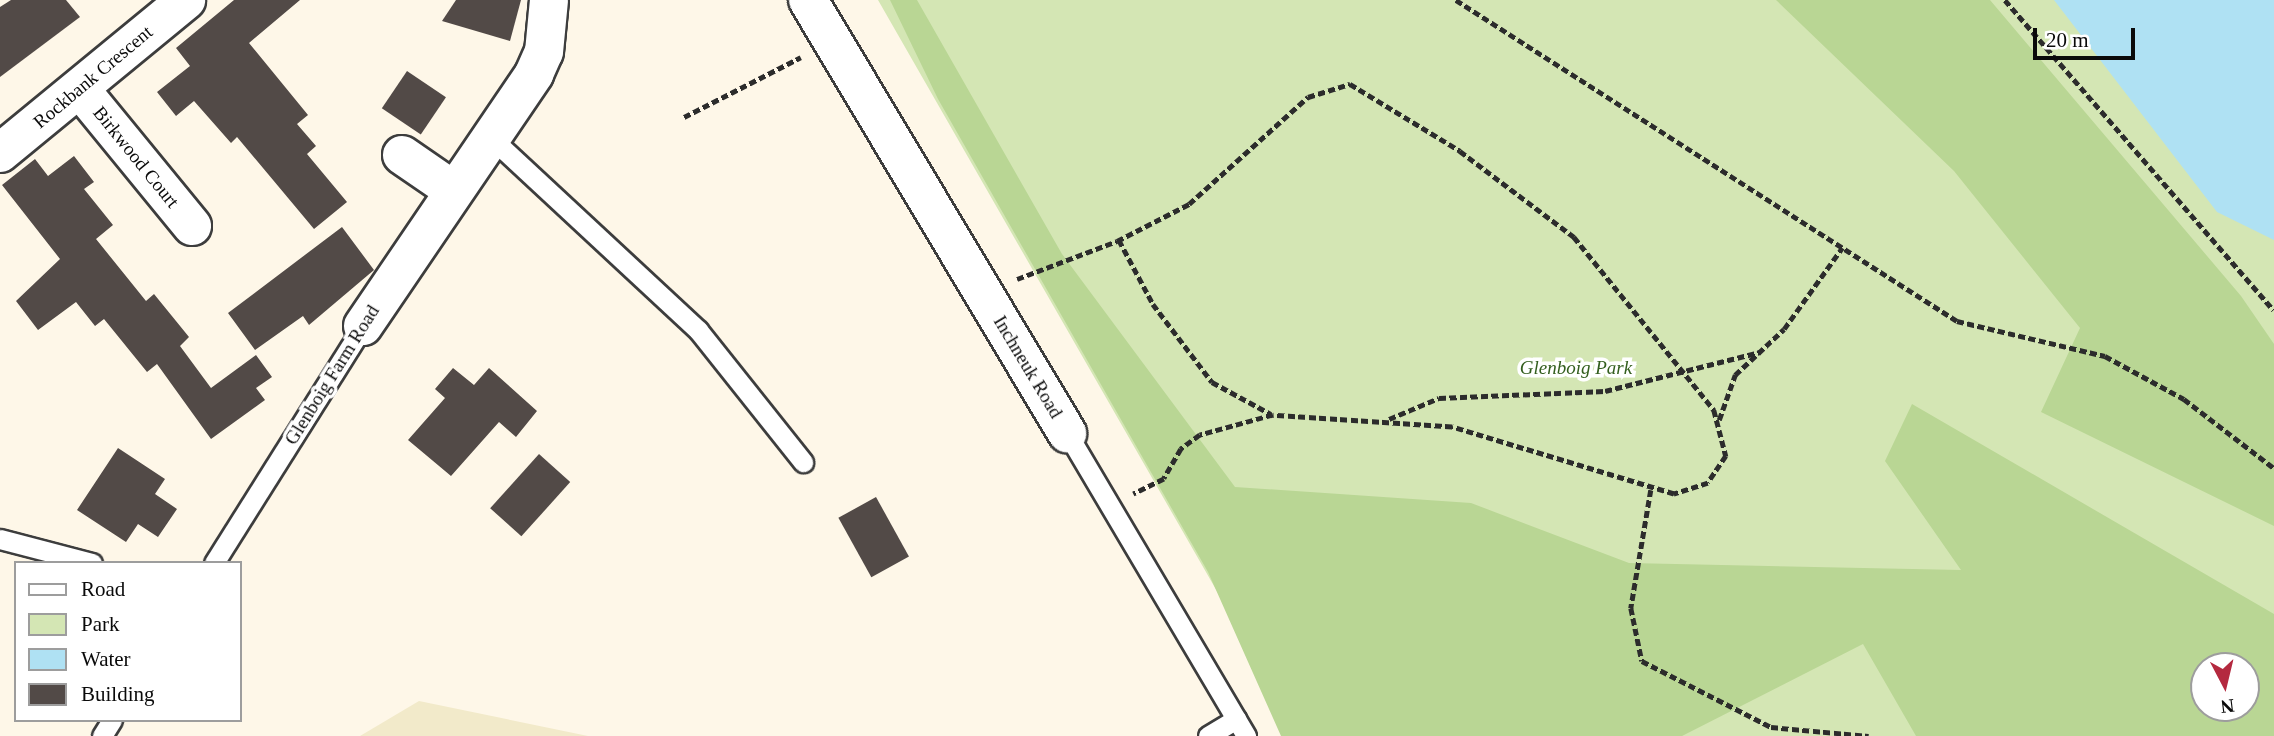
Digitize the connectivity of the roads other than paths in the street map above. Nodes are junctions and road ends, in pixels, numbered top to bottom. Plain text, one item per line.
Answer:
1 (186, 0) edge
2 (549, 0) edge
3 (808, 0) edge
4 (80, 89) junction
5 (488, 135) junction
6 (0, 153) edge
7 (402, 155) dead end
8 (453, 190) junction
9 (192, 226) dead end
10 (363, 326) joint
11 (1067, 433) joint
12 (803, 461) dead end
13 (0, 539) edge
14 (84, 561) edge
15 (215, 561) edge
16 (1241, 728) edge
17 (1208, 736) edge

1 - 4 street, Rockbank Crescent
2 - 5 street, Glenboig Farm Road
3 - 11 street, Inchneuk Road
4 - 6 street, Rockbank Crescent
4 - 9 street, Birkwood Court
5 - 8 street, Glenboig Farm Road
5 - 12 lane
7 - 8 street
8 - 10 street, Glenboig Farm Road
10 - 15 lane, Glenboig Farm Road
11 - 16 lane, Inchneuk Road
13 - 14 lane
16 - 17 lane

